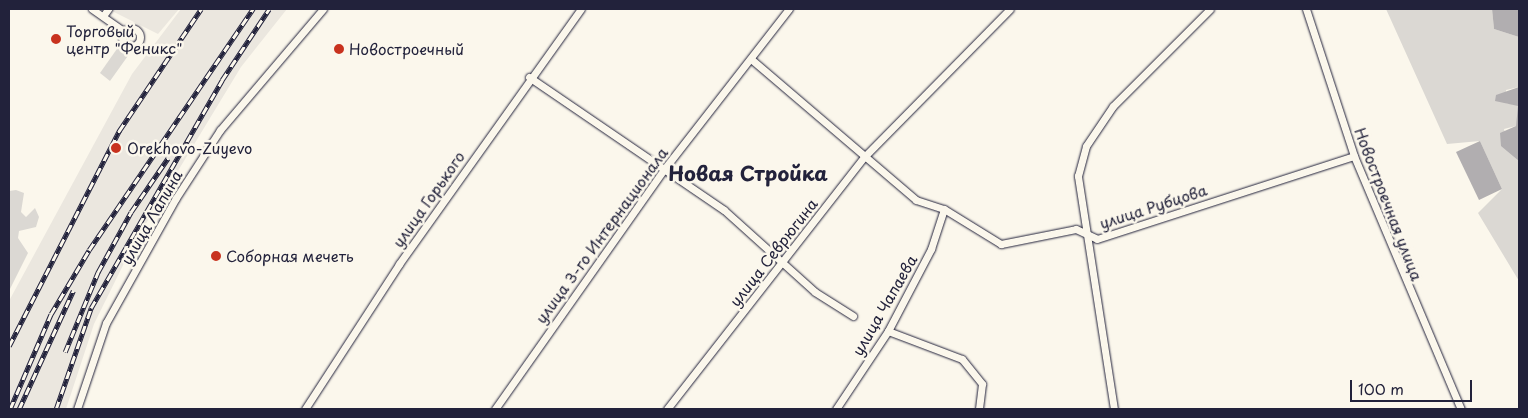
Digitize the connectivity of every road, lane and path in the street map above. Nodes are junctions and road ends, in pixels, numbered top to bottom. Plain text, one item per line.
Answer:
1 (92, 9) edge
2 (108, 9) edge
3 (323, 9) edge
4 (580, 9) edge
5 (789, 9) edge
6 (1010, 9) edge
7 (1210, 9) edge
8 (1306, 9) edge
9 (103, 16) junction
10 (124, 31) dead end
11 (751, 59) junction
12 (528, 77) junction
13 (865, 156) junction
14 (1354, 156) junction
15 (665, 168) junction
16 (944, 209) junction
17 (1086, 234) junction
18 (781, 263) junction
19 (853, 316) dead end
20 (888, 330) junction
21 (1460, 407) edge
22 (77, 409) edge
23 (305, 409) edge
24 (495, 409) edge
25 (667, 409) edge
26 (836, 409) edge
27 (979, 409) edge
28 (1114, 409) edge

1 - 9 street
2 - 9 street
3 - 22 street, улица Лапина
4 - 12 street, улица Горького
5 - 11 street, улица 3-го Интернационала
6 - 13 street, улица Севрюгина
7 - 17 street
8 - 14 street, Новостроечная улица
9 - 10 street
11 - 13 street, улица Рубцова
11 - 15 street, улица 3-го Интернационала
12 - 15 street
12 - 23 street, улица Горького
13 - 16 street, улица Рубцова
13 - 18 street, улица Севрюгина
14 - 17 street, улица Рубцова
14 - 21 street, Новостроечная улица
15 - 18 street
15 - 24 street, улица 3-го Интернационала
16 - 17 street, улица Рубцова
16 - 20 street, улица Чапаева
17 - 28 street
18 - 19 street
18 - 25 street, улица Севрюгина
20 - 26 street, улица Чапаева
20 - 27 street

